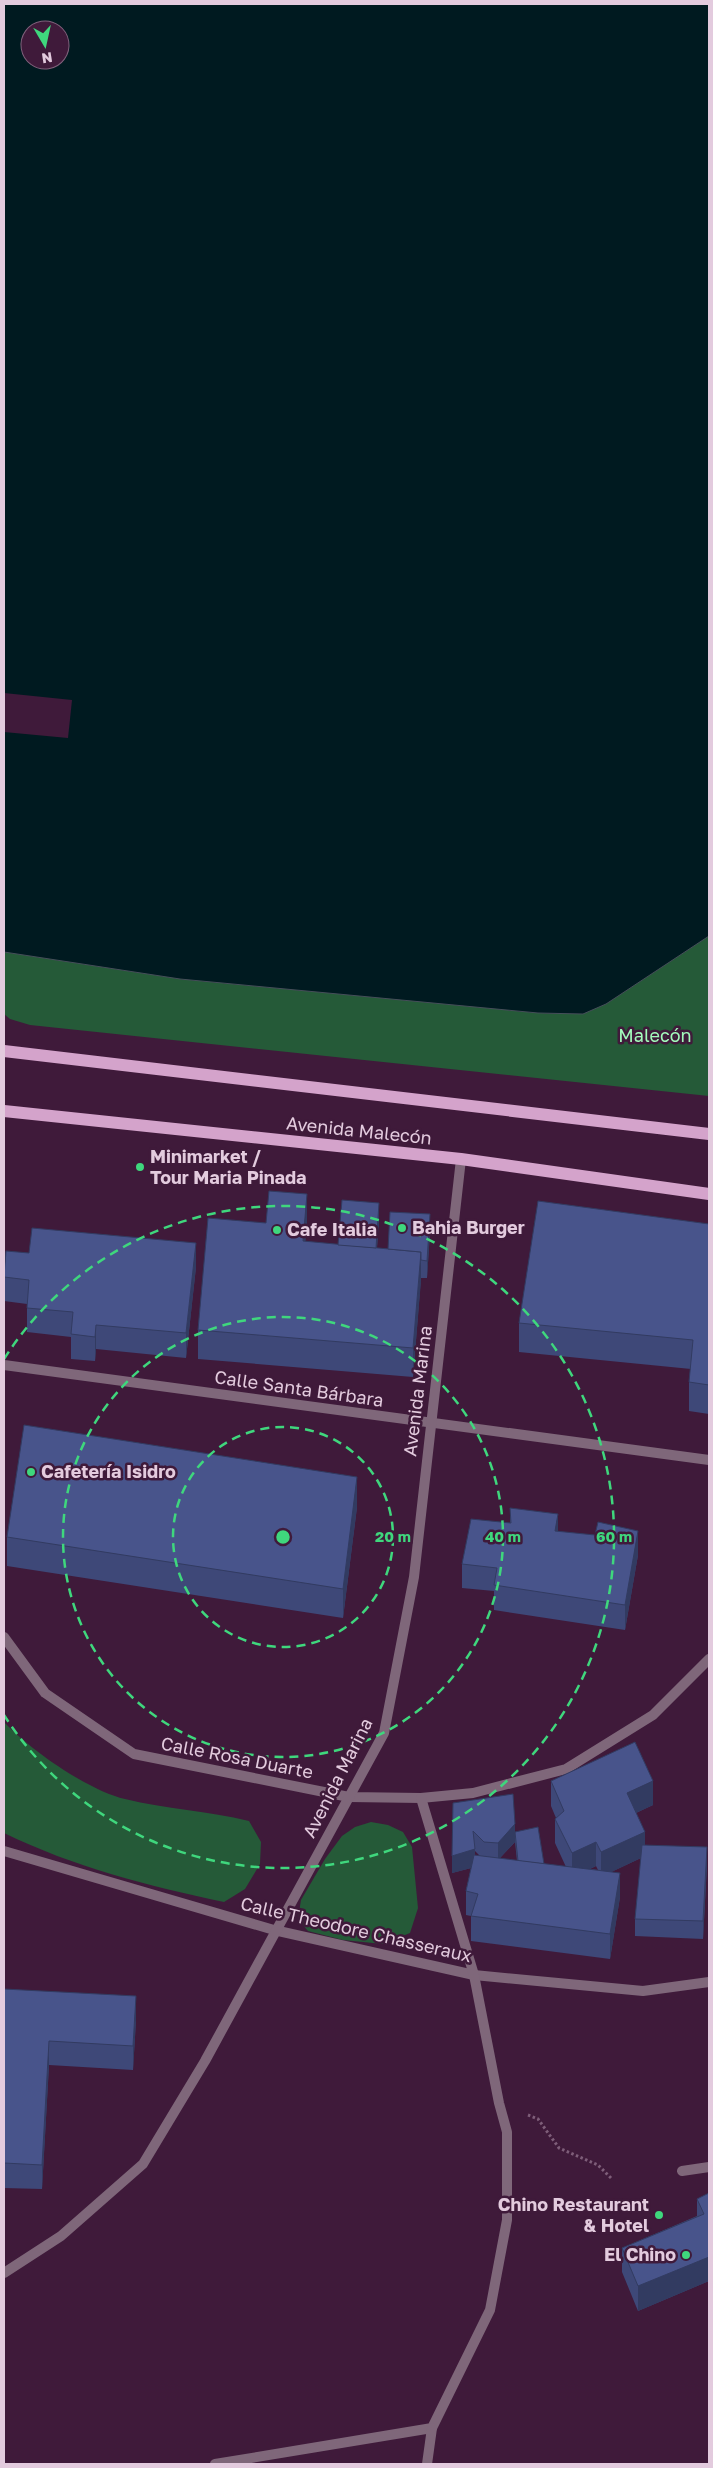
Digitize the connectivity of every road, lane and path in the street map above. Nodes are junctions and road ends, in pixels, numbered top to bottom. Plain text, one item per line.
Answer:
1 (4, 1051) edge
2 (4, 1111) edge
3 (709, 1134) edge
4 (461, 1159) junction
5 (709, 1194) edge
6 (4, 1365) edge
7 (431, 1423) junction
8 (709, 1460) edge
9 (4, 1637) edge
10 (709, 1659) edge
11 (349, 1798) junction
12 (421, 1798) junction
13 (4, 1850) edge
14 (274, 1930) junction
15 (474, 1975) junction
16 (709, 1982) edge
17 (499, 2103) junction
18 (709, 2167) edge
19 (682, 2172) dead end
20 (612, 2179) dead end
21 (4, 2273) edge
22 (432, 2428) junction
23 (215, 2464) edge
24 (427, 2464) edge

1 - 3 main road, Avenida Malecón
2 - 4 main road, Avenida Malecón
4 - 5 main road, Avenida Malecón
4 - 7 street, Avenida Marina
6 - 7 street, Calle Santa Bárbara
7 - 8 street, Calle Santa Bárbara
7 - 11 street, Avenida Marina
9 - 11 street, Calle Rosa Duarte
10 - 12 street, Calle Rosa Duarte
11 - 12 street, Calle Rosa Duarte
11 - 14 street, Avenida Marina
12 - 15 street
13 - 14 street, Calle Theodore Chasseraux
14 - 15 street, Calle Theodore Chasseraux
14 - 21 street, Avenida Marina
15 - 16 street, Calle Theodore Chasseraux
15 - 17 street
17 - 20 path
17 - 22 street
18 - 19 street
22 - 23 street
22 - 24 street

